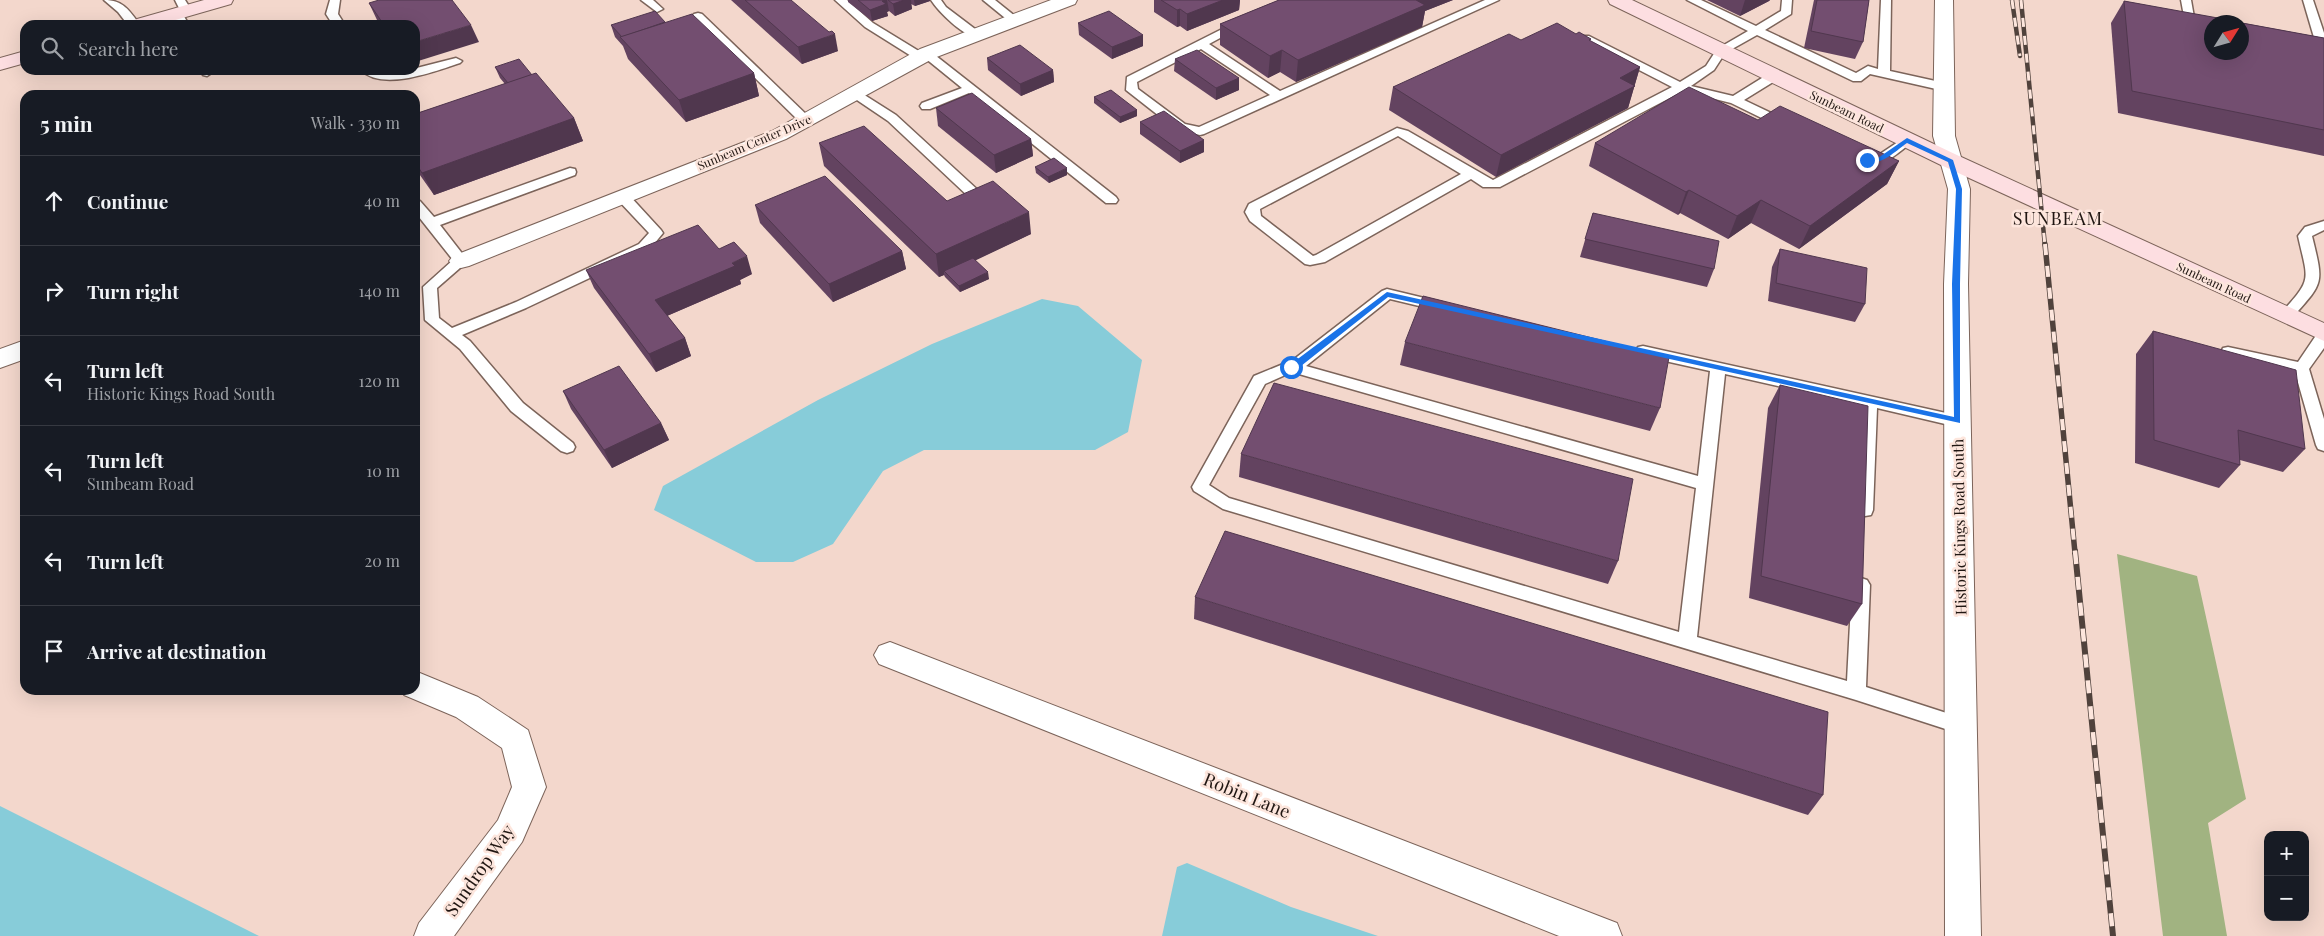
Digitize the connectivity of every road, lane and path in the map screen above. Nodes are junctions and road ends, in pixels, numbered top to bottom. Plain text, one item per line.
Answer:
1 (109, 0) edge
2 (224, 0) edge
3 (336, 0) edge
4 (646, 0) edge
5 (840, 0) edge
6 (936, 0) edge
7 (988, 0) edge
8 (1068, 0) edge
9 (1494, 0) edge
10 (1617, 0) edge
11 (1692, 0) edge
12 (1787, 0) edge
13 (1886, 0) edge
14 (1944, 0) edge
15 (2186, 0) edge
16 (2308, 0) edge
17 (657, 9) dead end
18 (181, 12) edge
19 (698, 16) dead end
20 (131, 20) edge
21 (153, 20) edge
22 (336, 20) edge
23 (1014, 20) junction
24 (1247, 20) edge
25 (2204, 28) edge
26 (1756, 30) junction
27 (975, 34) junction
28 (1585, 38) edge
29 (1201, 44) junction
30 (2315, 50) edge
31 (1721, 51) junction
32 (923, 56) junction
33 (20, 58) edge
34 (456, 61) dead end
35 (0, 64) edge
36 (420, 72) edge
37 (1884, 74) junction
38 (379, 75) edge
39 (408, 75) edge
40 (1774, 76) junction
41 (1681, 87) junction
42 (1945, 87) junction
43 (970, 89) junction
44 (855, 93) junction
45 (1279, 96) junction
46 (1735, 100) junction
47 (926, 106) dead end
48 (806, 121) junction
49 (1797, 131) edge
50 (1907, 140) junction
51 (1859, 158) edge
52 (1951, 161) junction
53 (570, 172) dead end
54 (1470, 174) junction
55 (975, 195) edge
56 (622, 196) junction
57 (1111, 200) dead end
58 (420, 210) edge
59 (432, 223) junction
60 (2324, 225) edge
61 (461, 261) junction
62 (1455, 309) edge
63 (2286, 316) junction
64 (450, 334) junction
65 (2324, 334) edge
66 (1630, 348) edge
67 (2210, 349) edge
68 (20, 351) edge
69 (0, 359) edge
70 (1291, 367) junction
71 (1718, 367) junction
72 (2301, 368) junction
73 (1869, 403) junction
74 (1958, 421) junction
75 (2324, 445) edge
76 (567, 447) dead end
77 (1703, 484) junction
78 (1864, 528) edge
79 (1862, 567) edge
80 (1687, 643) junction
81 (890, 655) dead end
82 (420, 687) edge
83 (1856, 692) junction
84 (1961, 726) junction
85 (432, 936) edge
86 (1604, 936) edge
87 (1963, 936) edge

1 - 20 lane
2 - 18 street
3 - 22 lane
4 - 17 lane
5 - 32 lane
6 - 27 lane
7 - 23 lane
8 - 23 street, Sunbeam Center Drive
9 - 45 lane
10 - 31 street, Sunbeam Road
11 - 26 lane
12 - 26 lane
13 - 37 lane
14 - 42 street, Historic Kings Road South
15 - 25 lane
16 - 30 lane
18 - 21 street
19 - 48 lane
23 - 27 street, Sunbeam Center Drive
24 - 29 lane
26 - 31 lane
26 - 37 lane
27 - 32 street, Sunbeam Center Drive
28 - 41 lane
29 - 45 lane
29 - 45 lane
31 - 40 street, Sunbeam Road
31 - 41 lane
32 - 43 lane
32 - 44 street, Sunbeam Center Drive
33 - 35 street
34 - 36 lane
37 - 42 lane
38 - 39 lane
40 - 46 lane
40 - 50 street, Sunbeam Road
41 - 46 lane
41 - 54 lane
42 - 52 street, Historic Kings Road South
43 - 47 lane
43 - 57 lane
44 - 48 street, Sunbeam Center Drive
44 - 55 lane
46 - 49 lane
48 - 56 street, Sunbeam Center Drive
50 - 51 lane
50 - 52 street, Sunbeam Road
52 - 63 street, Sunbeam Road
52 - 74 street, Historic Kings Road South
53 - 59 lane
54 - 54 lane
56 - 61 street, Sunbeam Center Drive
56 - 64 lane
58 - 59 lane
59 - 61 lane
60 - 63 lane
61 - 64 lane
62 - 70 lane
63 - 65 street, Sunbeam Road
64 - 76 lane
65 - 72 lane
66 - 71 lane
67 - 72 lane
68 - 69 street
70 - 77 lane
70 - 80 lane
71 - 73 lane
71 - 77 lane
72 - 75 lane
73 - 74 lane
73 - 78 lane
74 - 84 street, Historic Kings Road South
77 - 80 lane
79 - 83 lane
80 - 83 lane
81 - 86 street, Robin Lane
82 - 85 street, Sundrop Way
83 - 84 lane
84 - 87 street, Historic Kings Road South

